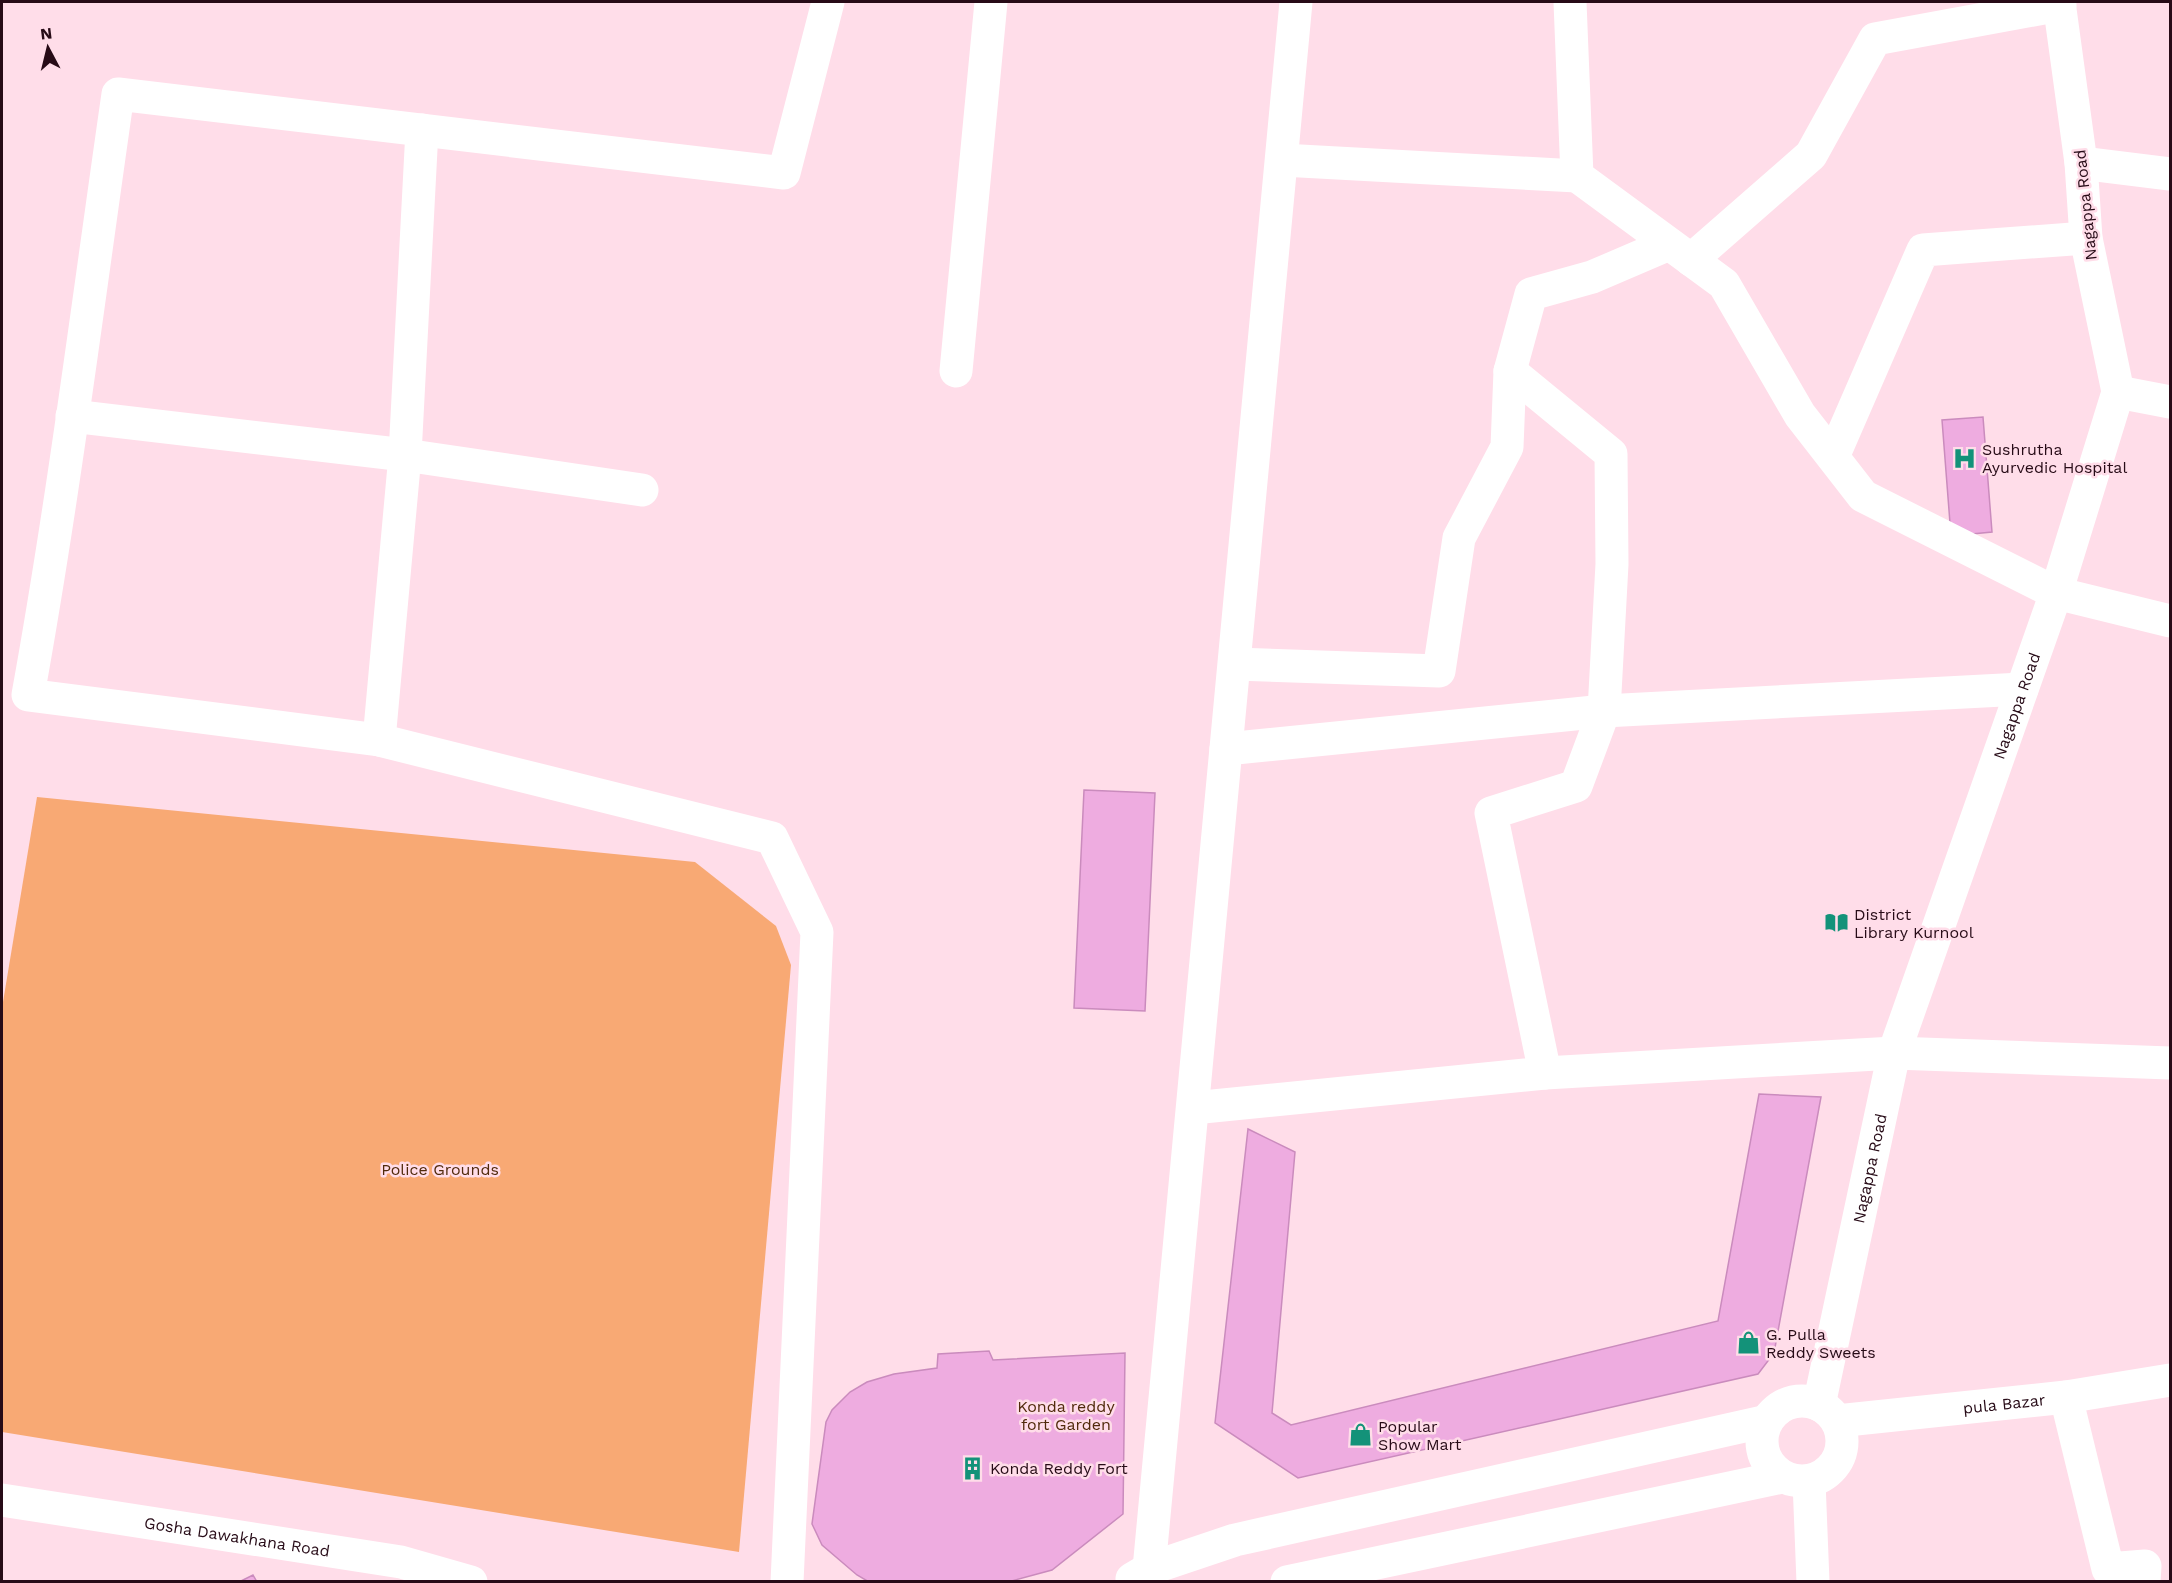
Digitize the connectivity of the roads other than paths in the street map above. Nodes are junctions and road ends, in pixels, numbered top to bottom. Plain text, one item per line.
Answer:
1 (828, 2) edge
2 (991, 2) edge
3 (1296, 2) edge
4 (1570, 2) edge
5 (2060, 3) edge
6 (422, 130) junction
7 (1282, 160) junction
8 (2081, 163) junction
9 (2170, 174) edge
10 (1577, 176) junction
11 (2086, 238) junction
12 (1680, 252) junction
13 (956, 370) dead end
14 (1510, 371) junction
15 (2118, 392) junction
16 (2170, 402) edge
17 (72, 416) junction
18 (405, 455) junction
19 (1833, 457) junction
20 (642, 490) dead end
21 (2056, 593) junction
22 (2170, 621) edge
23 (1235, 664) junction
24 (2022, 689) junction
25 (1604, 711) junction
26 (379, 740) junction
27 (1226, 750) junction
28 (1894, 1053) junction
29 (2170, 1063) edge
30 (1545, 1073) junction
31 (1193, 1108) junction
32 (2170, 1380) edge
33 (2066, 1397) junction
34 (1828, 1413) junction
35 (1767, 1421) junction
36 (1796, 1479) junction
37 (2, 1500) edge
38 (1143, 1577) edge
39 (471, 1581) edge
40 (787, 1581) edge
41 (1287, 1581) edge
42 (1813, 1581) edge
43 (2144, 1581) edge

1 - 6 street
2 - 13 street
3 - 7 street
4 - 10 street
5 - 8 street, Nagappa Road
5 - 12 street
6 - 17 street
6 - 18 street
7 - 10 street
7 - 23 street
8 - 9 street
8 - 11 street, Nagappa Road
10 - 12 street
11 - 15 street, Nagappa Road
11 - 19 street
12 - 14 street
12 - 19 street
14 - 23 street
14 - 25 street
15 - 16 street
15 - 21 street, Nagappa Road
17 - 18 street
17 - 26 street
18 - 20 street
18 - 26 street
19 - 21 street
21 - 22 street
21 - 24 street, Nagappa Road
23 - 27 street
24 - 25 street
24 - 28 street, Nagappa Road
25 - 27 street
25 - 30 street
26 - 40 street
27 - 31 street
28 - 29 street
28 - 30 street
28 - 34 street, Nagappa Road
30 - 31 street
31 - 38 street
32 - 33 street, pula Bazar
33 - 34 street, pula Bazar
33 - 43 street
34 - 35 street
34 - 36 street
35 - 36 street
35 - 38 street
36 - 41 street
36 - 42 street
37 - 39 street, Gosha Dawakhana Road

